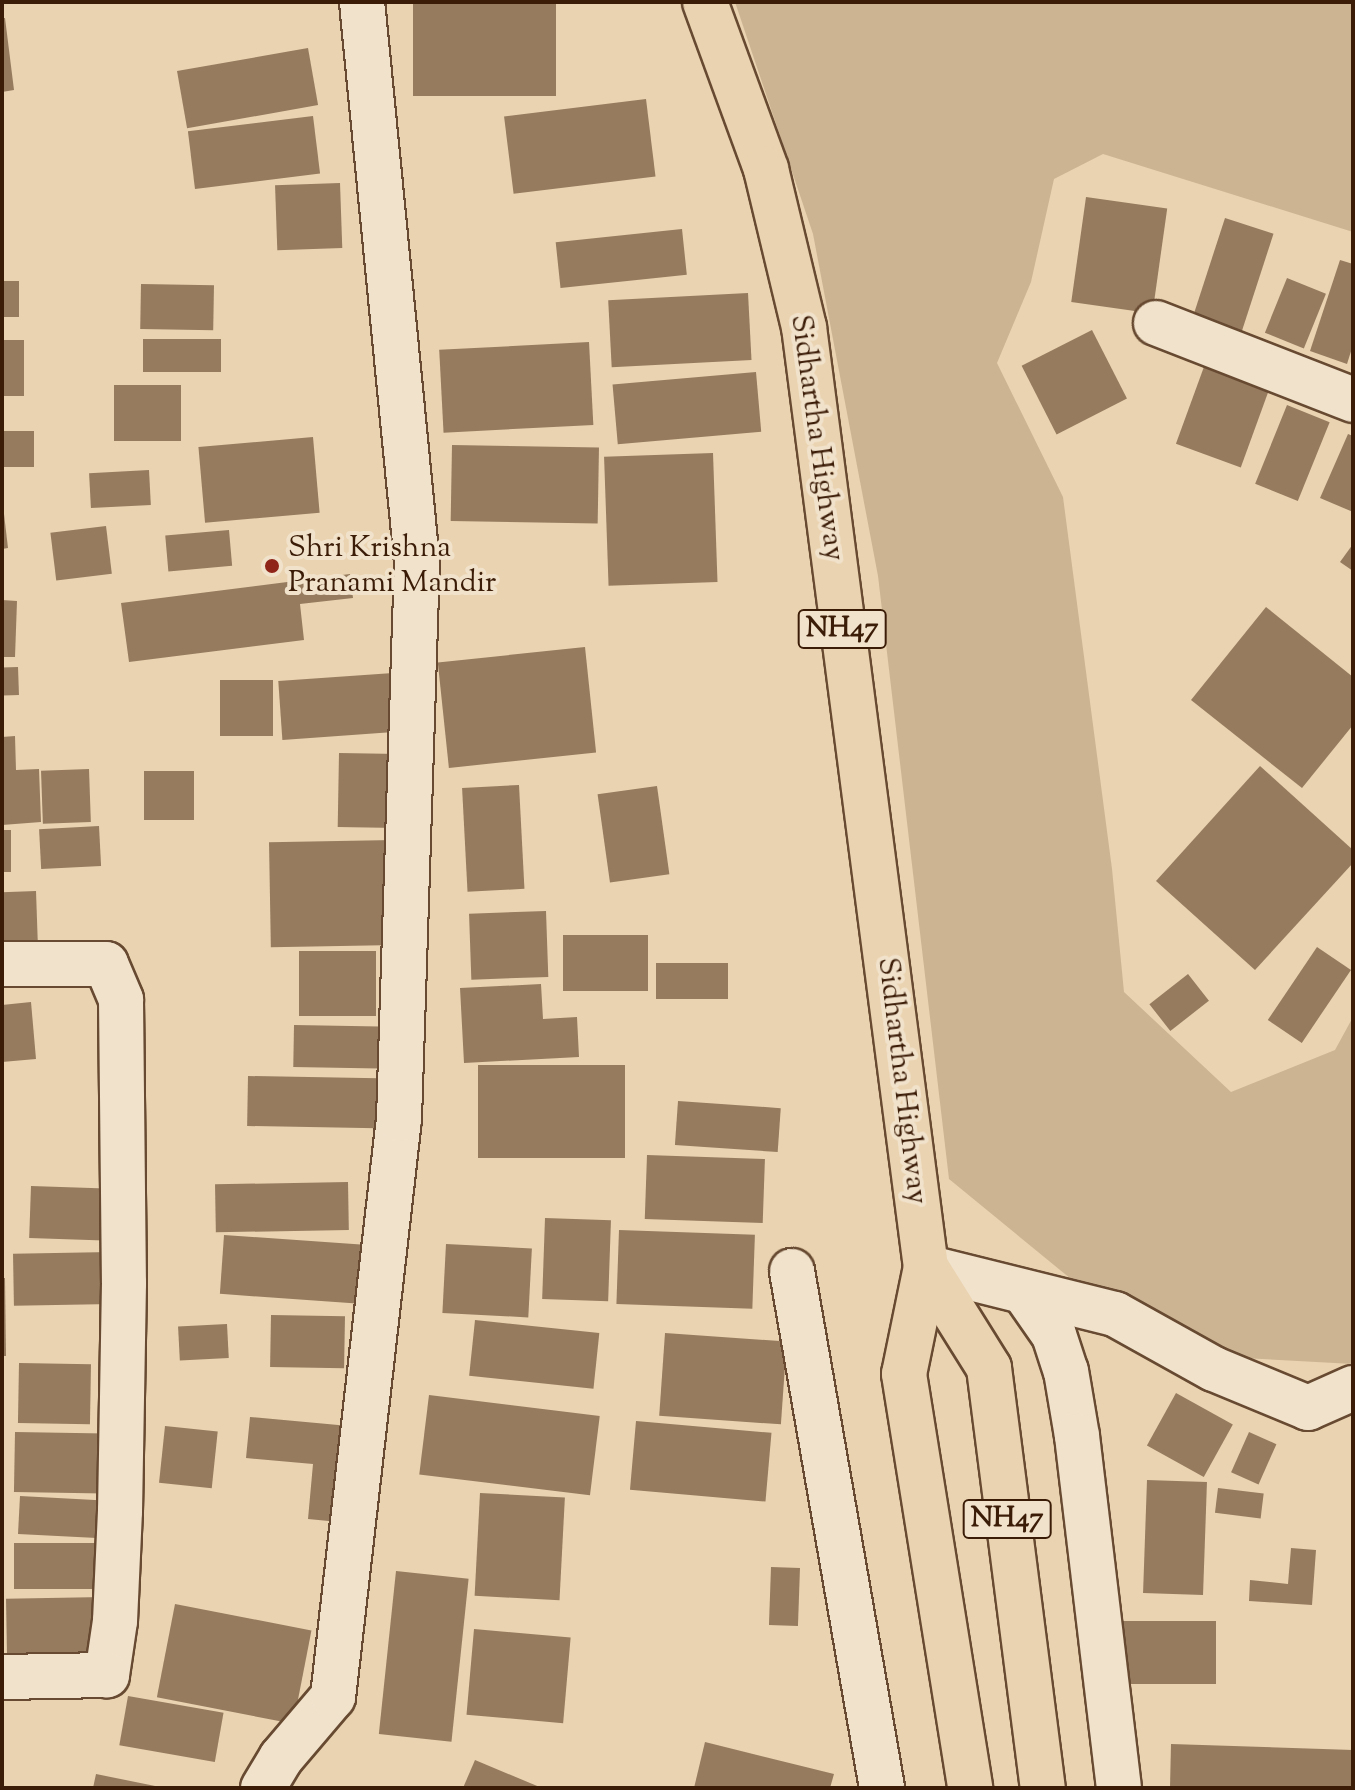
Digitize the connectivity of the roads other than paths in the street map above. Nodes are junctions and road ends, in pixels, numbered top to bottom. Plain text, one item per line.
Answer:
1 (362, 2) edge
2 (705, 2) edge
3 (1156, 323) dead end
4 (1353, 400) edge
5 (2, 964) edge
6 (926, 1267) junction
7 (792, 1271) dead end
8 (1024, 1292) junction
9 (1353, 1388) edge
10 (2, 1677) edge
11 (276, 1778) edge
12 (882, 1788) edge
13 (970, 1788) edge
14 (1043, 1788) edge
15 (1119, 1788) edge

1 - 11 street
2 - 6 highway, Sidhartha Highway / NH47
3 - 4 street
5 - 10 street
6 - 8 street
6 - 13 highway, Sidhartha Highway / NH47
6 - 14 highway, Sidhartha Highway / NH47
7 - 12 street
8 - 9 street
8 - 15 street

